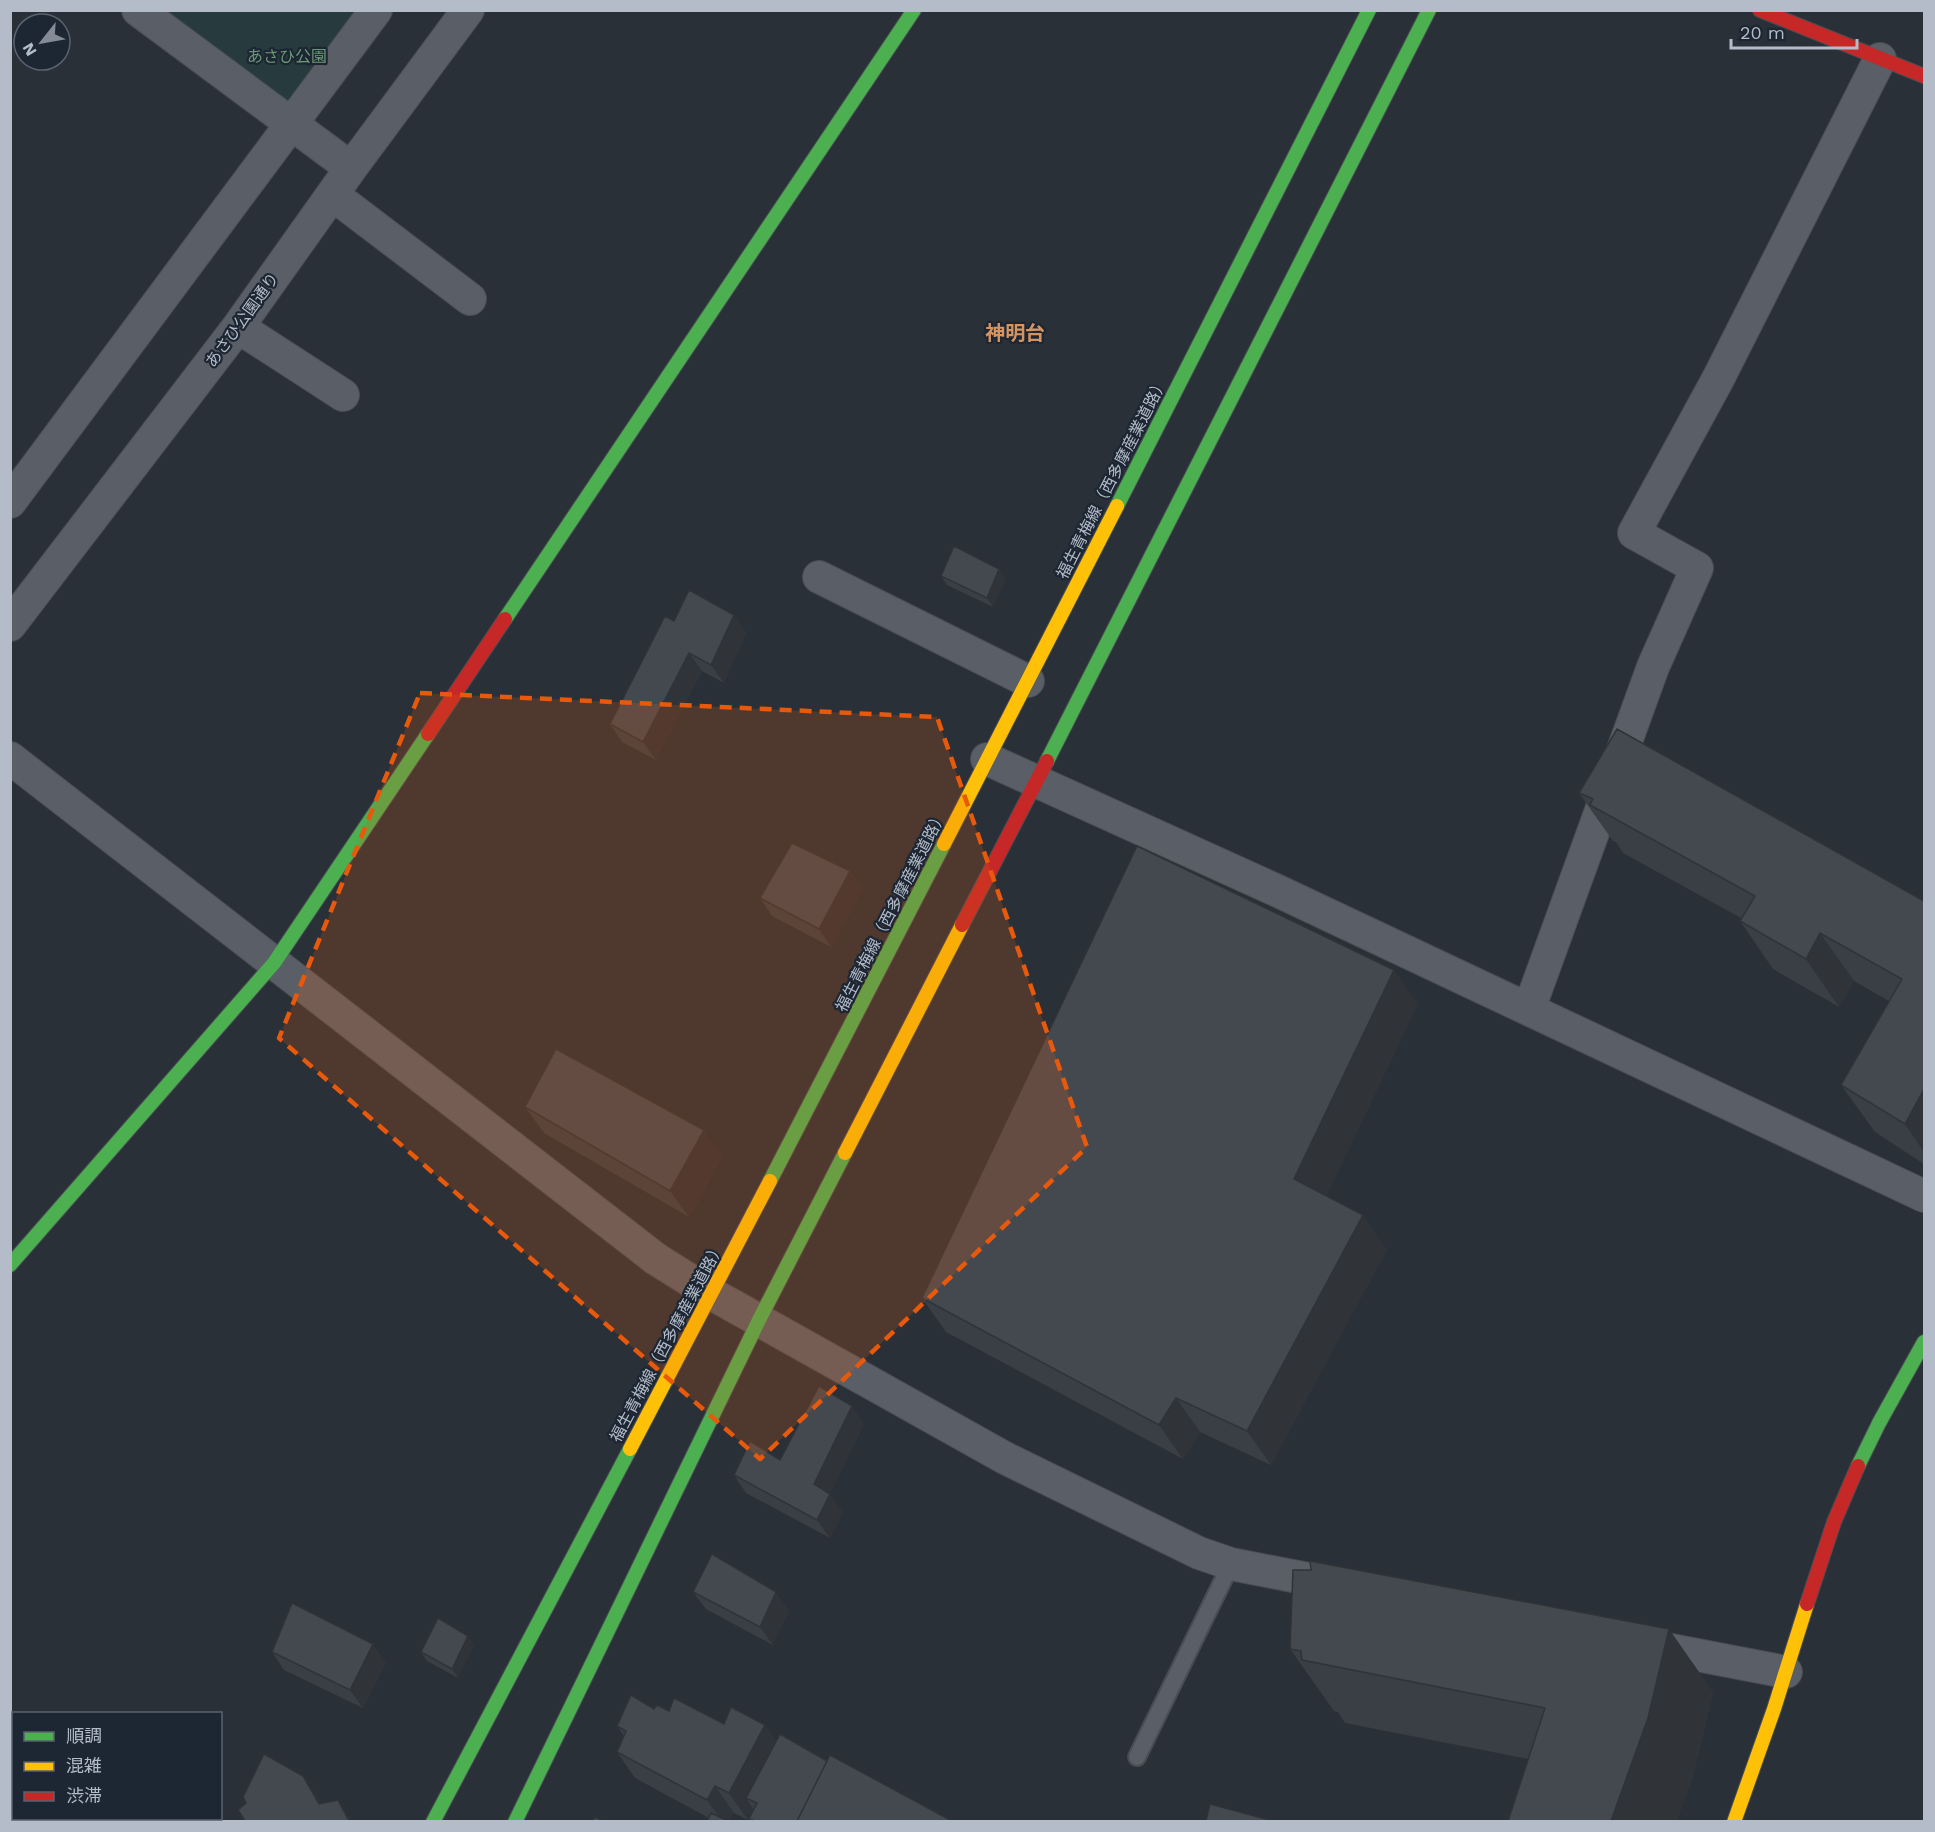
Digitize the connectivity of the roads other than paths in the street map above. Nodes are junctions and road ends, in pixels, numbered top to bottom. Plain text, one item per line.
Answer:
1 (138, 10) edge
2 (376, 10) edge
3 (468, 10) edge
4 (914, 10) edge
5 (1369, 10) edge
6 (1429, 10) edge
7 (1760, 10) edge
8 (1880, 59) junction
9 (1924, 76) edge
10 (292, 124) junction
11 (351, 168) junction
12 (333, 195) junction
13 (470, 299) dead end
14 (238, 327) junction
15 (343, 395) dead end
16 (10, 502) edge
17 (819, 577) dead end
18 (10, 625) edge
19 (1028, 681) junction
20 (10, 758) edge
21 (987, 759) junction
22 (1036, 782) junction
23 (274, 963) junction
24 (1529, 1009) junction
25 (1924, 1196) edge
26 (10, 1264) edge
27 (712, 1294) junction
28 (759, 1320) junction
29 (1924, 1342) edge
30 (1231, 1564) junction
31 (1358, 1589) edge
32 (1612, 1638) edge
33 (1786, 1672) junction
34 (1137, 1757) dead end
35 (433, 1821) edge
36 (515, 1821) edge
37 (1734, 1821) edge

1 - 10 street
2 - 10 street
3 - 11 street, あさひ公園通り
4 - 23 main road
5 - 19 main road, 福生青梅線（西多摩産業道路）
6 - 22 main road
7 - 8 main road
8 - 9 main road
8 - 24 street
10 - 11 street
10 - 16 street
11 - 12 street, あさひ公園通り
12 - 13 street
12 - 14 street, あさひ公園通り
14 - 15 street
14 - 18 street, あさひ公園通り
17 - 19 street
19 - 21 main road, 福生青梅線（西多摩産業道路）
20 - 23 street
21 - 22 street
21 - 27 main road, 福生青梅線（西多摩産業道路）
22 - 24 street
22 - 28 main road
23 - 26 main road
23 - 27 street
24 - 25 street
27 - 28 street
27 - 35 main road, 福生青梅線（西多摩産業道路）
28 - 30 street
28 - 36 main road
29 - 33 main road
30 - 31 street
30 - 34 lane
32 - 33 street
33 - 37 main road

